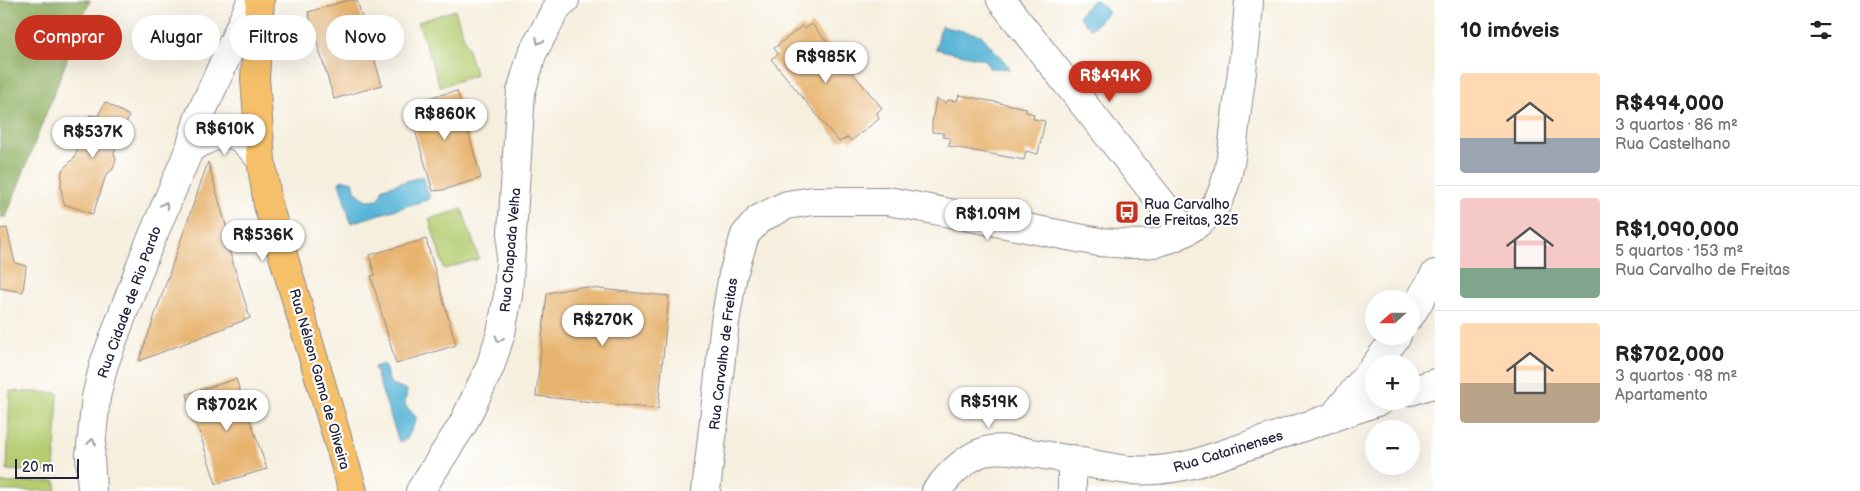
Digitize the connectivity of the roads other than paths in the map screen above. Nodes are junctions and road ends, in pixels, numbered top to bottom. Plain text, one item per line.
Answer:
1 (252, 0) edge
2 (260, 0) edge
3 (565, 0) edge
4 (1001, 0) edge
5 (1249, 0) edge
6 (190, 148) junction
7 (261, 160) junction
8 (1185, 232) junction
9 (1435, 274) edge
10 (1420, 300) edge
11 (1390, 345) edge
12 (1383, 355) edge
13 (1365, 377) edge
14 (1435, 383) edge
15 (1420, 388) edge
16 (1365, 406) edge
17 (1332, 418) junction
18 (1072, 459) junction
19 (92, 491) edge
20 (353, 491) edge
21 (420, 491) edge
22 (706, 491) edge
23 (936, 491) edge
24 (1072, 491) edge

1 - 6 street, Rua Cidade de Rio Pardo
2 - 7 main road, Rua Nélson Gama de Oliveira
3 -> 21 street, Rua Chapada Velha
4 - 8 street
5 - 8 street, Rua Carvalho de Freitas
6 - 7 street
19 -> 6 street, Rua Cidade de Rio Pardo
7 - 20 main road, Rua Nélson Gama de Oliveira
8 - 22 street, Rua Carvalho de Freitas
9 - 10 street
11 - 12 street
13 - 17 street
14 - 15 street
16 - 17 street, Rua Catarinenses
17 - 18 street, Rua Catarinenses
18 - 23 street, Rua Catarinenses
18 - 24 street

